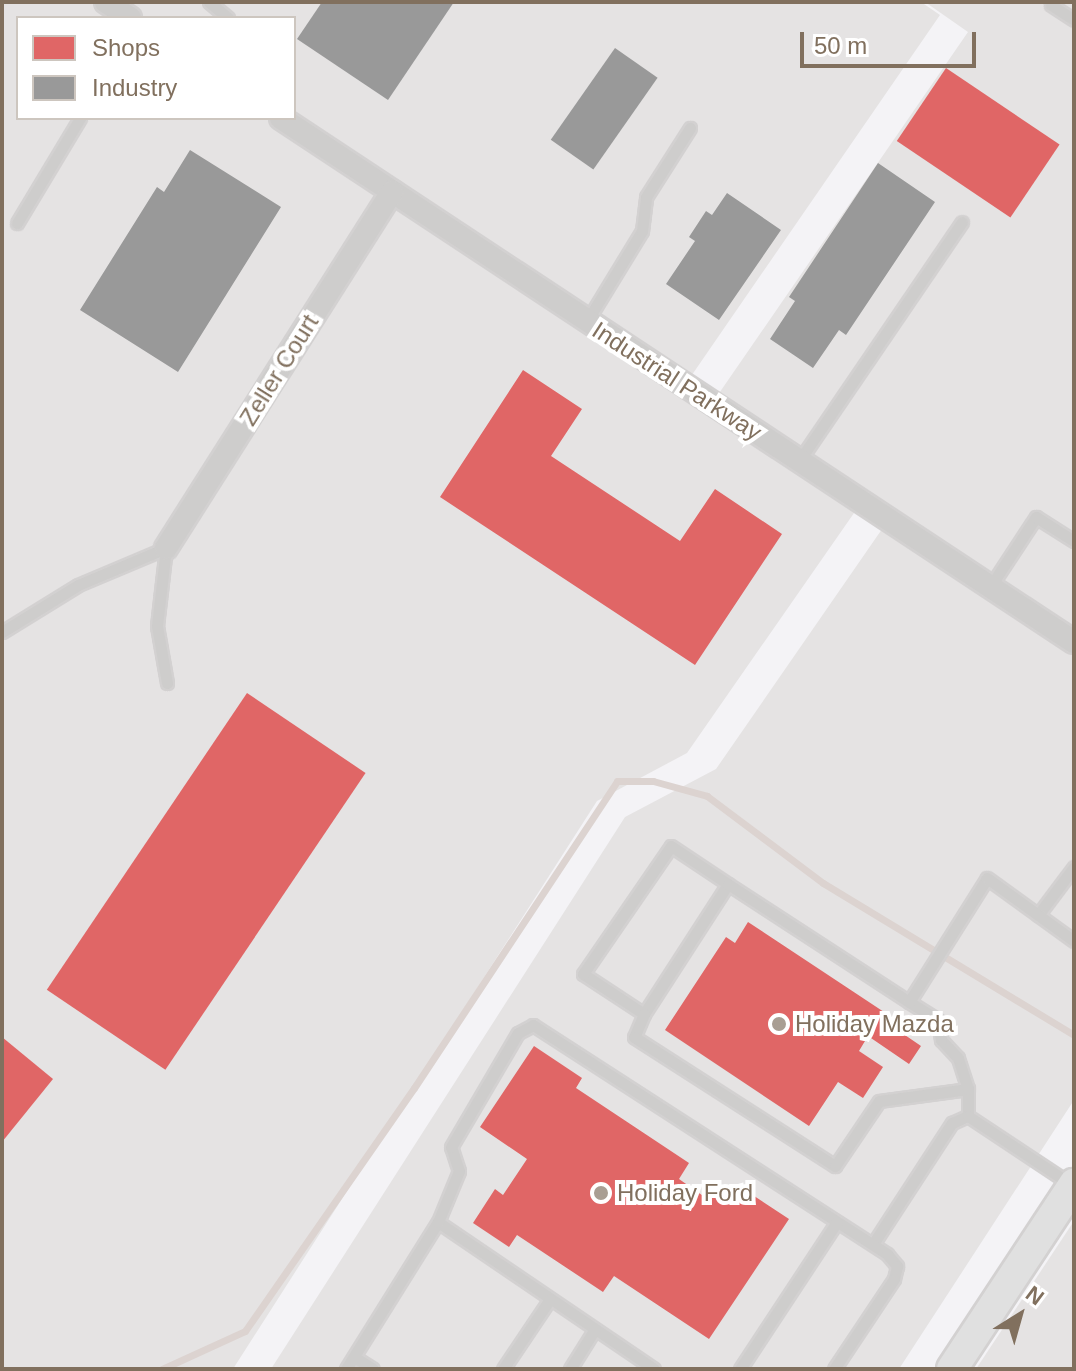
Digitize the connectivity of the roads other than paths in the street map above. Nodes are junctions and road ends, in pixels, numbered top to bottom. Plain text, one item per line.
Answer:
1 (106, 2) edge
2 (209, 2) edge
3 (1051, 5) dead end
4 (127, 16) edge
5 (226, 16) edge
6 (1074, 20) edge
7 (79, 120) edge
8 (284, 120) edge
9 (690, 128) dead end
10 (392, 192) junction
11 (962, 222) dead end
12 (17, 223) dead end
13 (587, 321) junction
14 (799, 461) junction
15 (1074, 541) edge
16 (166, 548) junction
17 (990, 587) junction
18 (2, 632) edge
19 (1074, 642) edge
20 (167, 683) dead end
21 (1074, 867) edge
22 (728, 884) junction
23 (1038, 915) junction
24 (1074, 941) edge
25 (909, 1002) junction
26 (644, 1014) junction
27 (968, 1089) junction
28 (968, 1116) junction
29 (1074, 1184) edge
30 (438, 1222) junction
31 (837, 1222) junction
32 (873, 1244) junction
33 (550, 1299) junction
34 (595, 1329) junction
35 (354, 1357) junction
36 (743, 1368) edge
37 (346, 1369) edge
38 (373, 1369) edge
39 (503, 1369) edge
40 (570, 1369) edge
41 (654, 1369) edge
42 (834, 1369) edge
43 (952, 1369) edge

1 - 4 street
2 - 5 lane
3 - 6 lane
7 - 12 lane
8 - 10 street, Industrial Parkway
9 - 13 lane
10 - 13 street, Industrial Parkway
10 - 16 street, Zeller Court
11 - 14 lane
13 - 14 street, Industrial Parkway
14 - 17 street, Industrial Parkway
15 - 17 lane
16 - 18 lane
16 - 20 lane
17 - 19 street, Industrial Parkway
21 - 23 lane
22 - 25 lane
22 - 26 lane
22 - 26 lane
23 - 24 lane
23 - 25 lane
25 - 27 lane
26 - 27 lane
27 - 28 lane
28 - 29 lane
28 - 32 lane
29 - 43 main road
30 - 31 lane
30 - 33 lane
30 - 35 lane
31 - 32 lane
31 - 36 lane
32 - 42 lane
33 - 34 lane
33 - 39 lane
34 - 40 lane
34 - 41 lane
35 - 37 lane
35 - 38 lane

